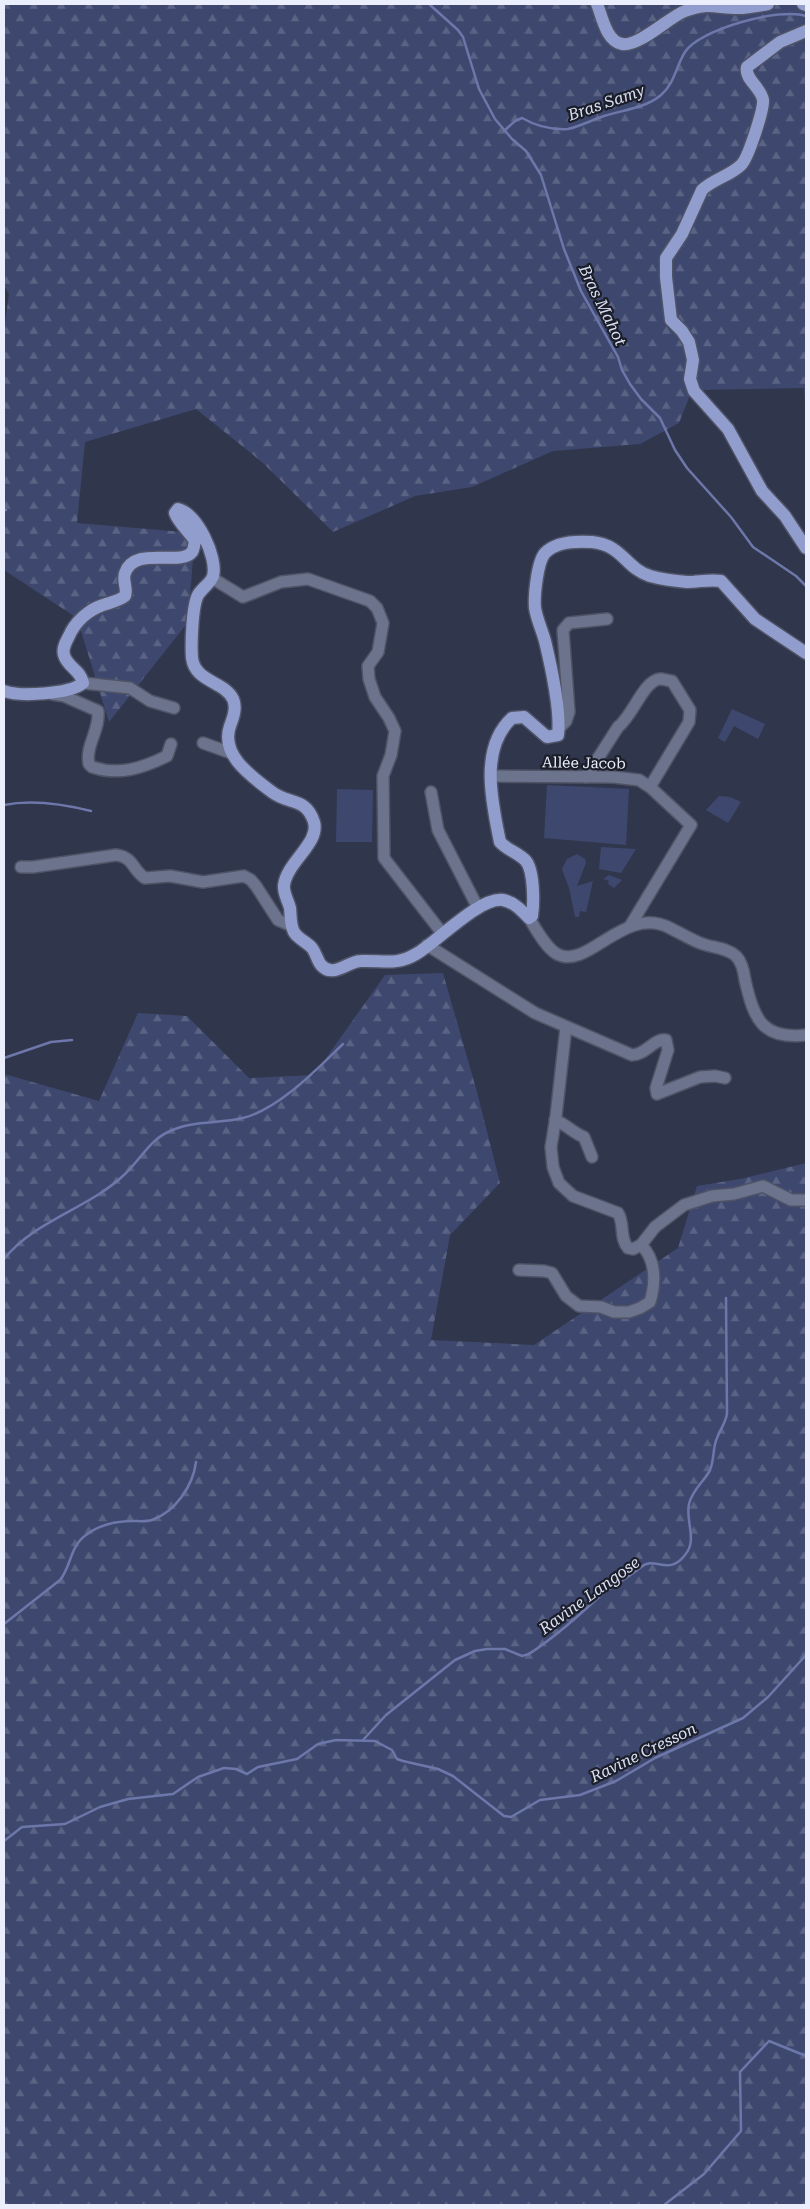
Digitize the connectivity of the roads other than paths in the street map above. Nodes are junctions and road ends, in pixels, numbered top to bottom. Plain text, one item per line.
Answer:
1 (597, 4) edge
2 (768, 4) edge
3 (803, 4) edge
4 (806, 5) edge
5 (806, 31) edge
6 (806, 548) edge
7 (212, 578) junction
8 (607, 620) dead end
9 (806, 653) edge
10 (83, 683) junction
11 (4, 691) edge
12 (42, 692) junction
13 (174, 708) dead end
14 (558, 728) junction
15 (203, 743) dead end
16 (171, 744) dead end
17 (230, 753) junction
18 (491, 776) junction
19 (586, 777) junction
20 (650, 787) junction
21 (431, 792) dead end
22 (21, 867) dead end
23 (478, 908) junction
24 (529, 918) junction
25 (292, 926) junction
26 (630, 926) junction
27 (442, 933) junction
28 (427, 945) junction
29 (566, 1027) junction
30 (806, 1036) edge
31 (725, 1078) dead end
32 (556, 1120) junction
33 (592, 1156) dead end
34 (806, 1200) edge
35 (641, 1245) junction
36 (519, 1270) dead end

1 - 2 main road
3 - 4 main road
5 - 6 main road
7 - 10 main road
7 - 17 main road
7 - 27 street
8 - 14 street
9 - 14 main road
10 - 12 main road
10 - 13 street
11 - 12 main road
12 - 16 street
14 - 18 main road
15 - 17 street
17 - 25 main road
18 - 19 street, Allée Jacob
18 - 24 main road
19 - 20 street, Allée Jacob
19 - 20 street
20 - 26 street, Allée Jacob
21 - 23 street
22 - 25 street
23 - 24 main road
23 - 27 main road
24 - 26 street
25 - 28 main road
26 - 30 street
27 - 28 main road
28 - 29 street
29 - 31 street
29 - 32 street
32 - 33 street
32 - 35 street
34 - 35 street
35 - 36 street

